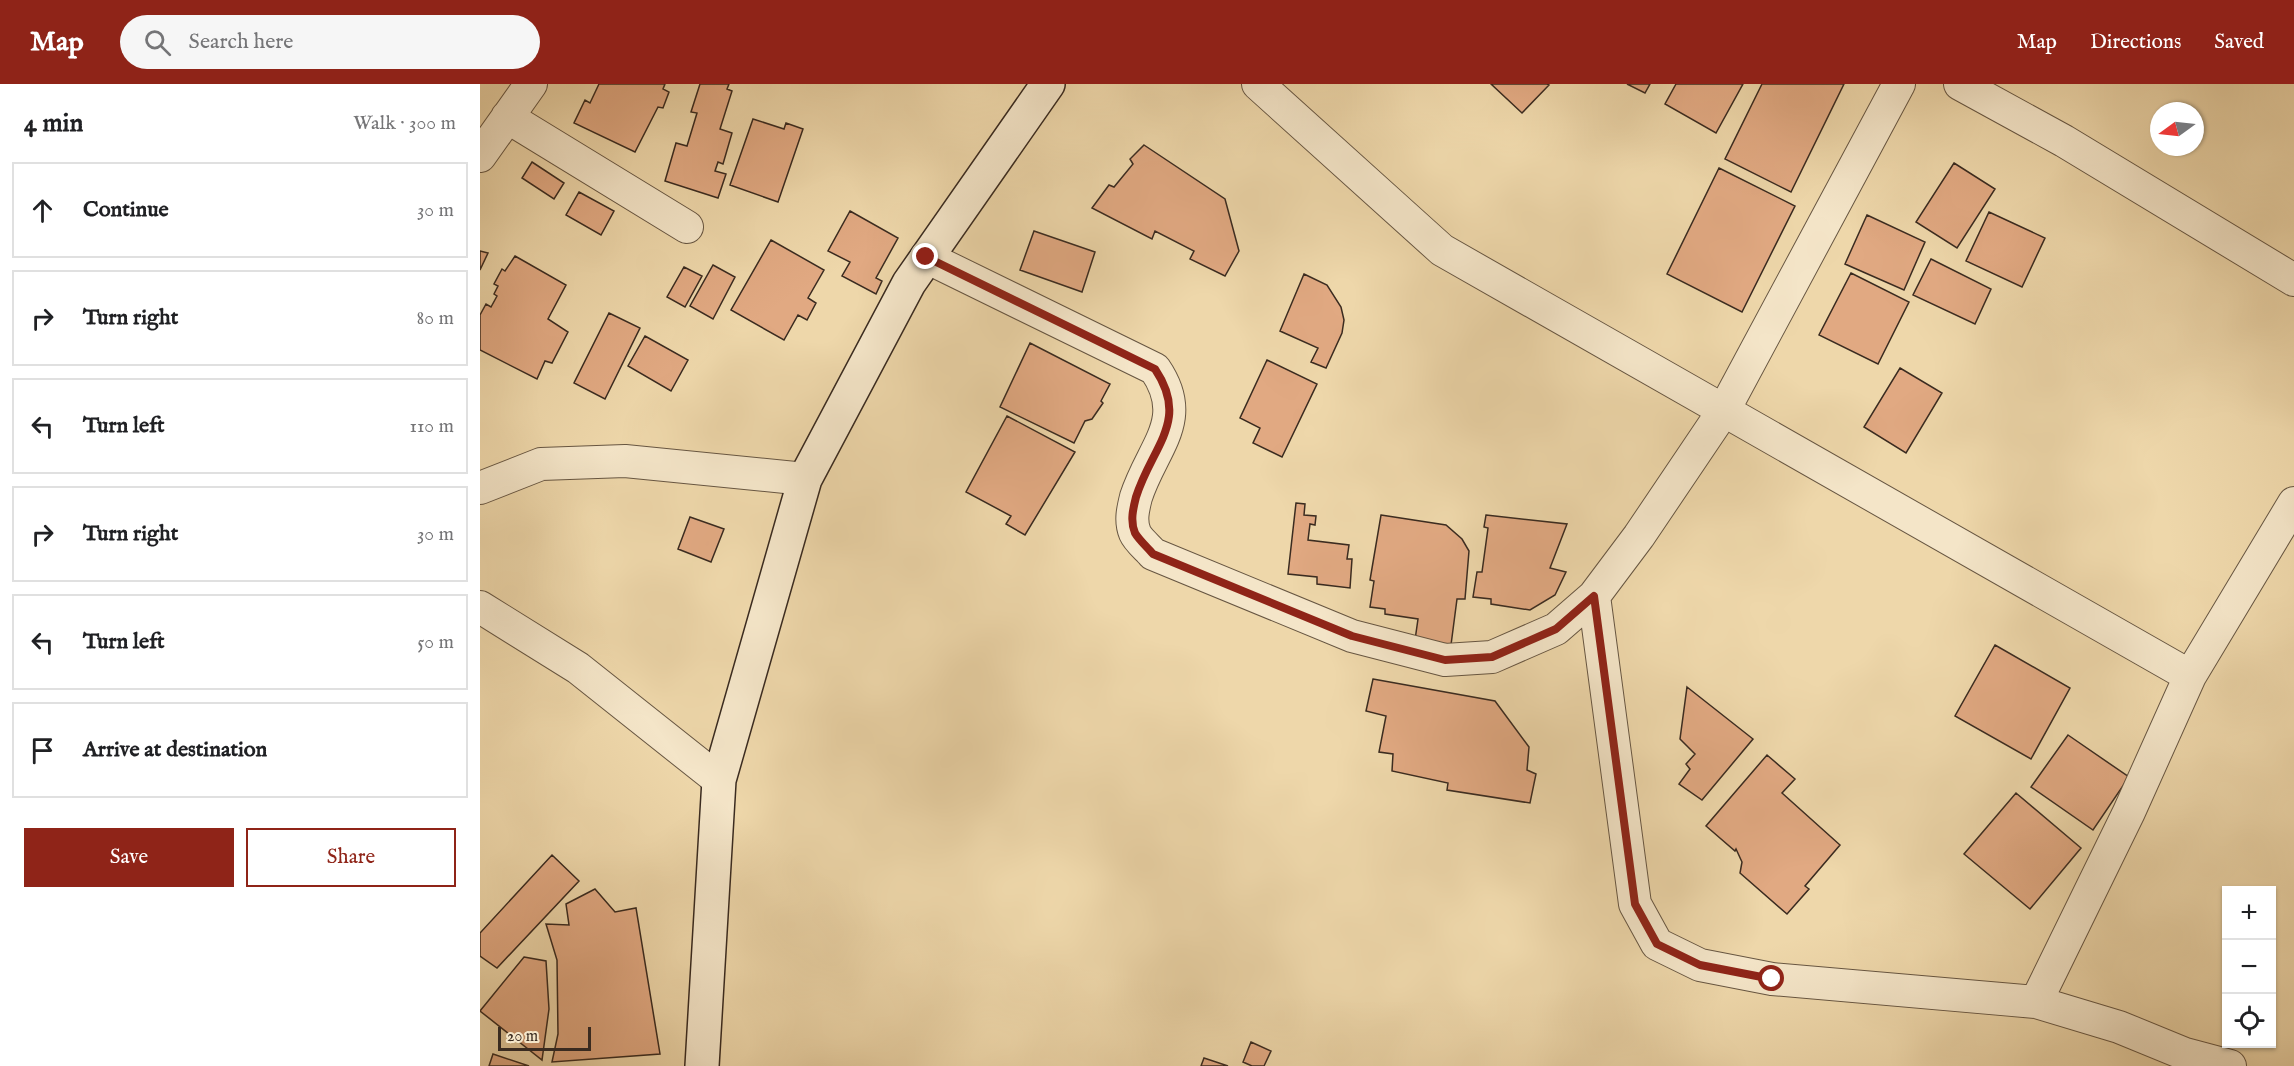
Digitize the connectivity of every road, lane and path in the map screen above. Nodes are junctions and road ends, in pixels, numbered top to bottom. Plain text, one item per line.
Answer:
1 (531, 84) edge
2 (1048, 84) edge
3 (1258, 84) edge
4 (1899, 84) edge
5 (1960, 84) edge
6 (507, 117) junction
7 (480, 156) edge
8 (687, 227) dead end
9 (926, 257) junction
10 (2294, 280) edge
11 (1724, 410) junction
12 (805, 479) junction
13 (480, 488) edge
14 (2294, 503) edge
15 (1594, 596) junction
16 (480, 607) edge
17 (2190, 676) junction
18 (719, 780) junction
19 (2036, 1002) junction
20 (2182, 1060) edge
21 (702, 1066) edge
22 (2230, 1066) edge

1 - 6 street
2 - 9 street
3 - 11 street
4 - 11 street
5 - 10 street
6 - 7 street
6 - 8 street
9 - 12 street
9 - 15 street
11 - 15 street
11 - 17 street
12 - 13 street
12 - 18 street
14 - 17 street
15 - 19 street
16 - 18 street
17 - 19 street
18 - 21 street
19 - 20 street
20 - 22 street

